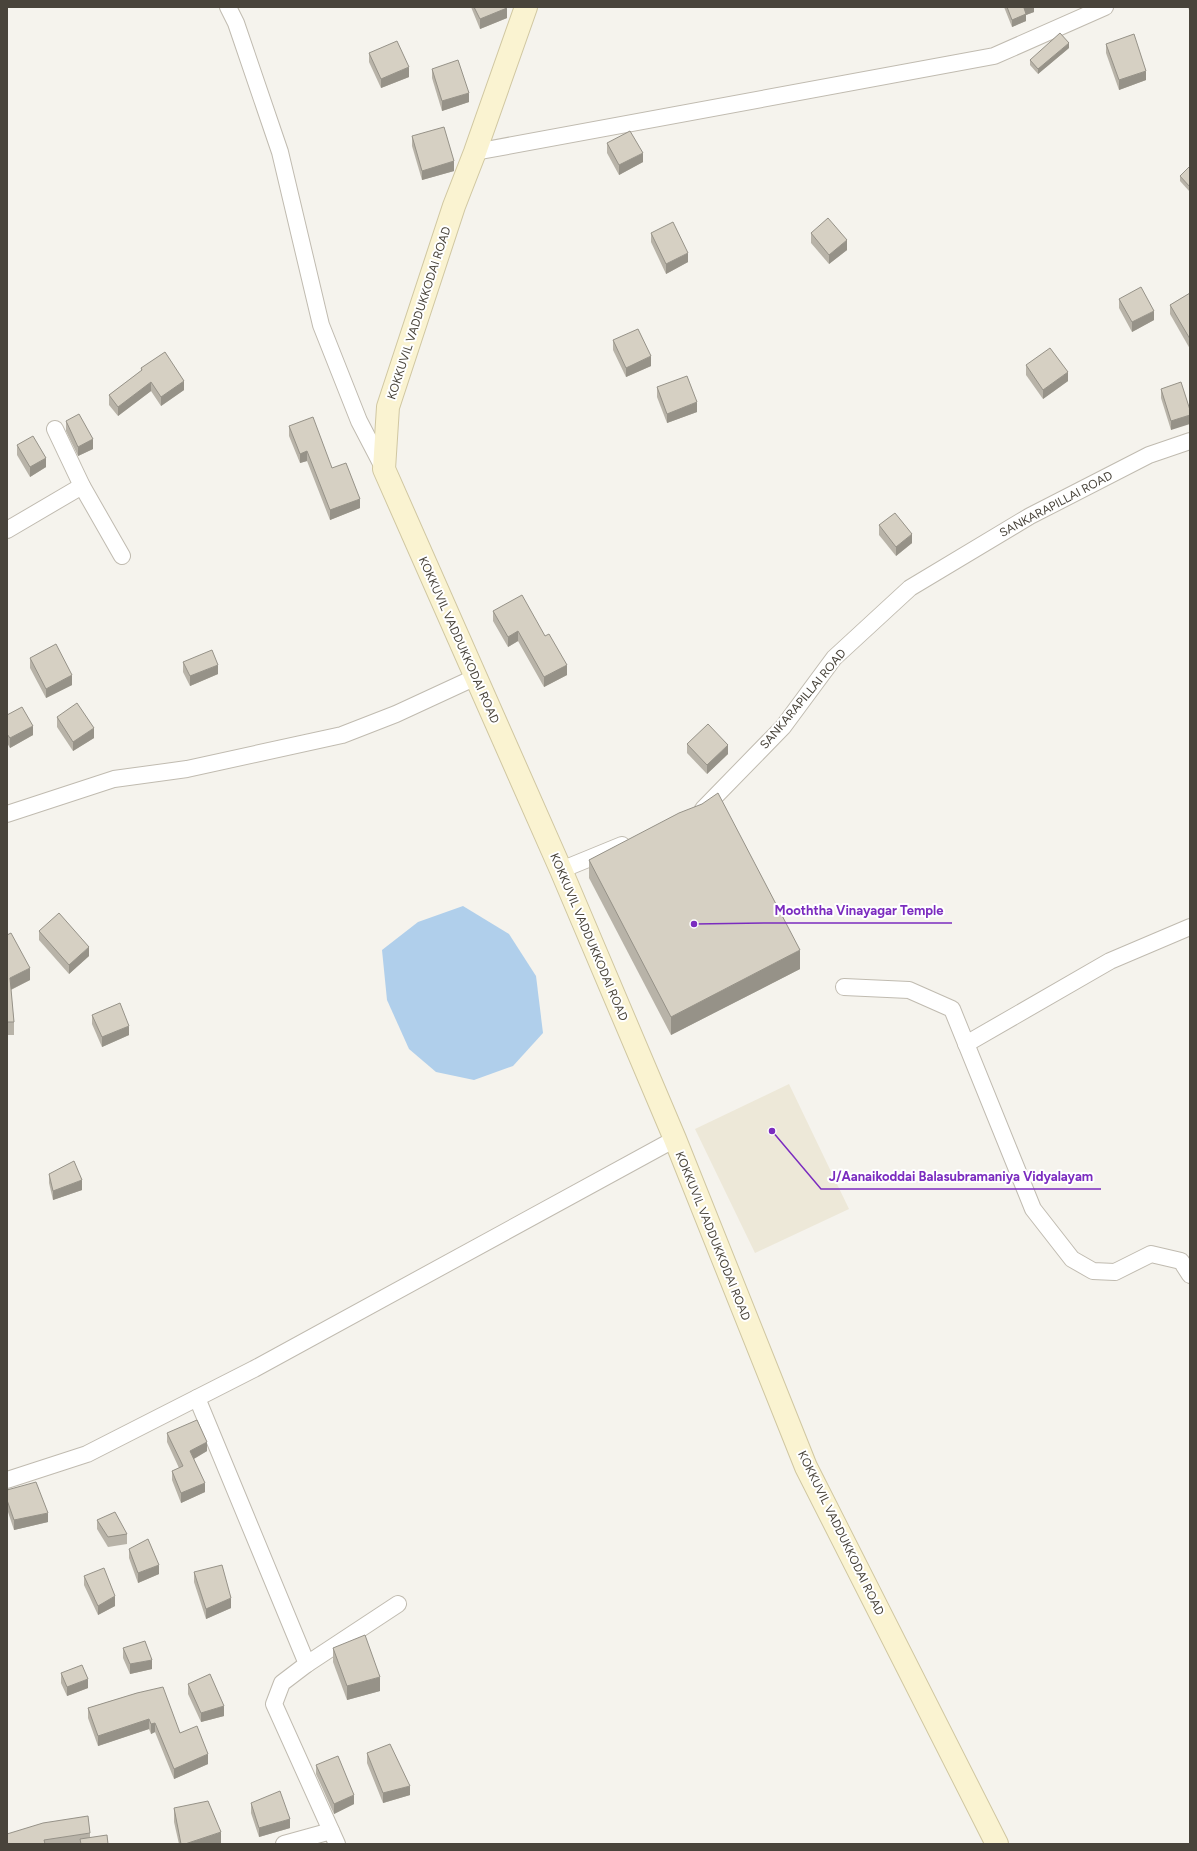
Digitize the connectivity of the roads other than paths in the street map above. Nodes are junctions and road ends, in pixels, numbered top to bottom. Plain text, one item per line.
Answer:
1 (228, 7) edge
2 (526, 7) edge
3 (1105, 7) edge
4 (475, 152) junction
5 (55, 429) dead end
6 (1190, 441) edge
7 (384, 469) junction
8 (82, 486) junction
9 (7, 530) edge
10 (122, 556) dead end
11 (476, 677) junction
12 (7, 814) edge
13 (691, 817) edge
14 (633, 840) edge
15 (561, 870) junction
16 (1190, 927) edge
17 (844, 987) dead end
18 (966, 1044) junction
19 (675, 1139) junction
20 (1190, 1275) edge
21 (197, 1398) junction
22 (7, 1480) edge
23 (398, 1604) dead end
24 (307, 1664) junction
25 (334, 1837) edge
26 (284, 1844) edge
27 (997, 1844) edge

1 - 7 street
2 - 4 main road, KOKKUVIL VADDUKKODAI ROAD
3 - 4 street
4 - 7 main road, KOKKUVIL VADDUKKODAI ROAD
5 - 8 street
6 - 13 street, SANKARAPILLAI ROAD
7 - 11 main road, KOKKUVIL VADDUKKODAI ROAD
8 - 9 street
8 - 10 street
11 - 12 street
11 - 15 main road, KOKKUVIL VADDUKKODAI ROAD
14 - 15 street
15 - 19 main road, KOKKUVIL VADDUKKODAI ROAD
16 - 18 street
17 - 18 street
18 - 20 street
19 - 21 street
19 - 27 main road, KOKKUVIL VADDUKKODAI ROAD
21 - 22 street
21 - 24 street
23 - 24 street
24 - 25 street
25 - 26 street

